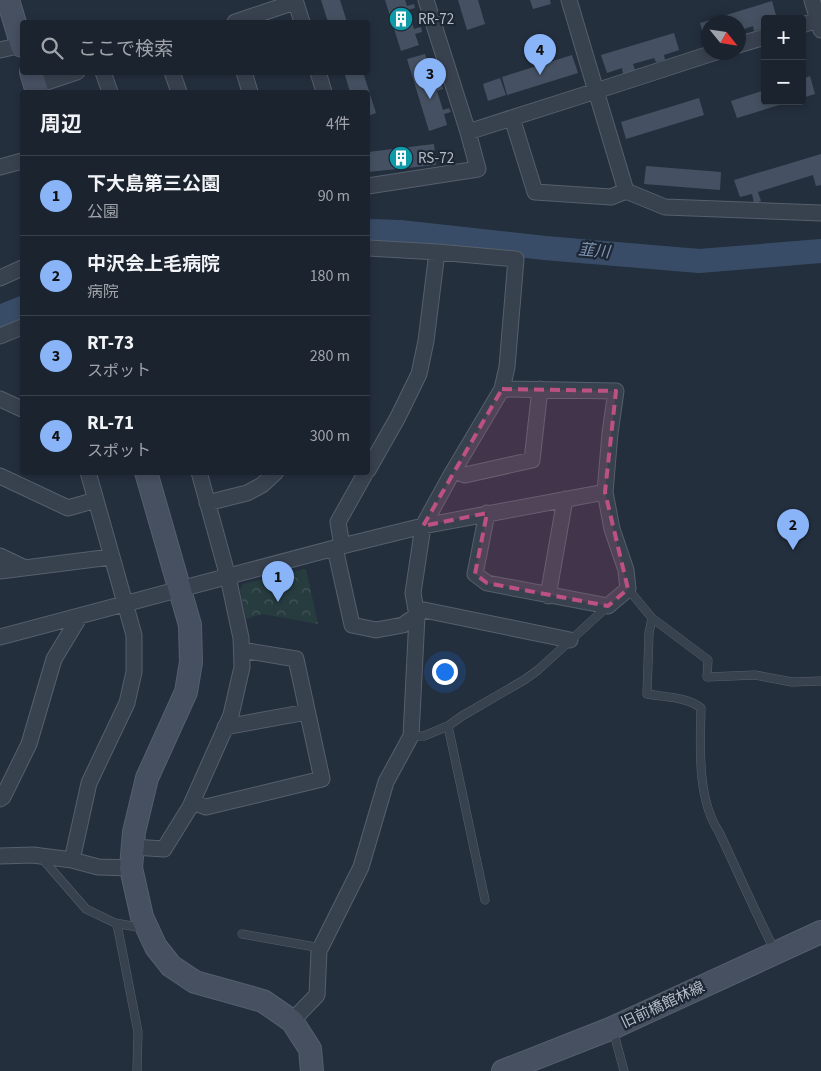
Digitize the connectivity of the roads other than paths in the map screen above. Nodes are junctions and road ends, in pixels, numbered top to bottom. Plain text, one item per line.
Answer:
1 (8, 0) edge
2 (426, 0) edge
3 (569, 0) edge
4 (812, 0) edge
5 (295, 1) edge
6 (241, 20) edge
7 (301, 20) edge
8 (806, 25) edge
9 (819, 25) edge
10 (761, 38) edge
11 (20, 39) edge
12 (746, 43) edge
13 (20, 45) edge
14 (0, 50) edge
15 (701, 57) edge
16 (66, 75) edge
17 (104, 75) edge
18 (173, 75) edge
19 (245, 75) edge
20 (319, 75) edge
21 (34, 84) edge
22 (109, 90) edge
23 (178, 90) edge
24 (249, 90) edge
25 (323, 90) edge
26 (596, 91) junction
27 (512, 118) junction
28 (468, 132) junction
29 (20, 161) edge
30 (0, 168) edge
31 (370, 186) edge
32 (626, 191) junction
33 (821, 213) edge
34 (370, 248) edge
35 (437, 252) junction
36 (20, 269) edge
37 (0, 278) edge
38 (20, 328) edge
39 (0, 336) edge
40 (502, 389) junction
41 (540, 389) junction
42 (0, 399) edge
43 (20, 408) edge
44 (370, 466) edge
45 (454, 471) junction
46 (89, 475) edge
47 (147, 475) edge
48 (200, 475) edge
49 (273, 475) edge
50 (365, 475) edge
51 (0, 476) edge
52 (605, 492) junction
53 (565, 499) junction
54 (96, 500) junction
55 (207, 503) junction
56 (487, 513) junction
57 (423, 526) junction
58 (338, 547) junction
59 (0, 556) edge
60 (111, 557) junction
61 (23, 567) junction
62 (0, 571) edge
63 (228, 578) junction
64 (178, 589) junction
65 (628, 589) junction
66 (548, 596) junction
67 (125, 603) junction
68 (608, 606) junction
69 (80, 616) junction
70 (417, 616) junction
71 (652, 618) junction
72 (0, 637) edge
73 (570, 640) junction
74 (242, 650) junction
75 (821, 681) edge
76 (307, 712) junction
77 (448, 726) junction
78 (225, 727) junction
79 (411, 736) junction
80 (0, 799) edge
81 (192, 802) junction
82 (0, 856) edge
83 (39, 856) junction
84 (132, 857) junction
85 (72, 860) junction
86 (485, 900) dead end
87 (117, 924) junction
88 (148, 929) junction
89 (821, 932) edge
90 (242, 934) dead end
91 (321, 948) junction
92 (776, 953) junction
93 (292, 1021) junction
94 (612, 1028) junction
95 (137, 1071) edge
96 (312, 1071) edge
97 (502, 1071) edge
98 (624, 1071) edge

1 - 11 street
2 - 28 street
3 - 26 street
4 - 9 street
5 - 6 street
5 - 7 street
8 - 9 street
10 - 12 street
13 - 14 street
15 - 26 street
16 - 21 street
17 - 22 street
18 - 23 street
19 - 24 street
20 - 25 street
26 - 27 street
26 - 32 street
27 - 28 street
27 - 32 street
28 - 31 street
29 - 30 street
32 - 33 street
34 - 35 street
35 - 40 street
35 - 44 street
36 - 37 street
38 - 39 street
40 - 41 street
40 - 45 street
41 - 45 street
41 - 52 street
42 - 43 street
45 - 57 street
46 - 54 street
47 - 64 street
48 - 55 street
49 - 55 street
50 - 58 street
51 - 54 street
52 - 53 street
52 - 65 street
53 - 56 street
53 - 66 street
54 - 60 street
55 - 63 street
56 - 57 street
56 - 66 street
57 - 58 street
57 - 70 street
58 - 63 street
58 - 70 street
59 - 61 street
60 - 61 street
60 - 67 street
61 - 62 street
63 - 64 street
63 - 74 street
64 - 67 street
64 - 84 street
65 - 68 street
65 - 71 lane
66 - 68 street
67 - 69 street
67 - 85 street
68 - 73 lane
69 - 72 street
69 - 80 street
70 - 73 street
70 - 79 street
71 - 75 lane
71 - 92 lane
73 - 77 lane
74 - 76 street
74 - 78 street
76 - 78 street
76 - 81 street
77 - 79 lane
77 - 86 lane
78 - 81 street
79 - 91 street
81 - 84 street
82 - 83 street
83 - 85 street
83 - 87 lane
84 - 85 street
84 - 88 street
87 - 88 lane
87 - 95 lane
88 - 93 street
89 - 92 street, 旧前橋館林線
90 - 91 lane
91 - 93 street
92 - 94 street, 旧前橋館林線
93 - 96 street
94 - 97 street, 旧前橋館林線
94 - 98 lane

